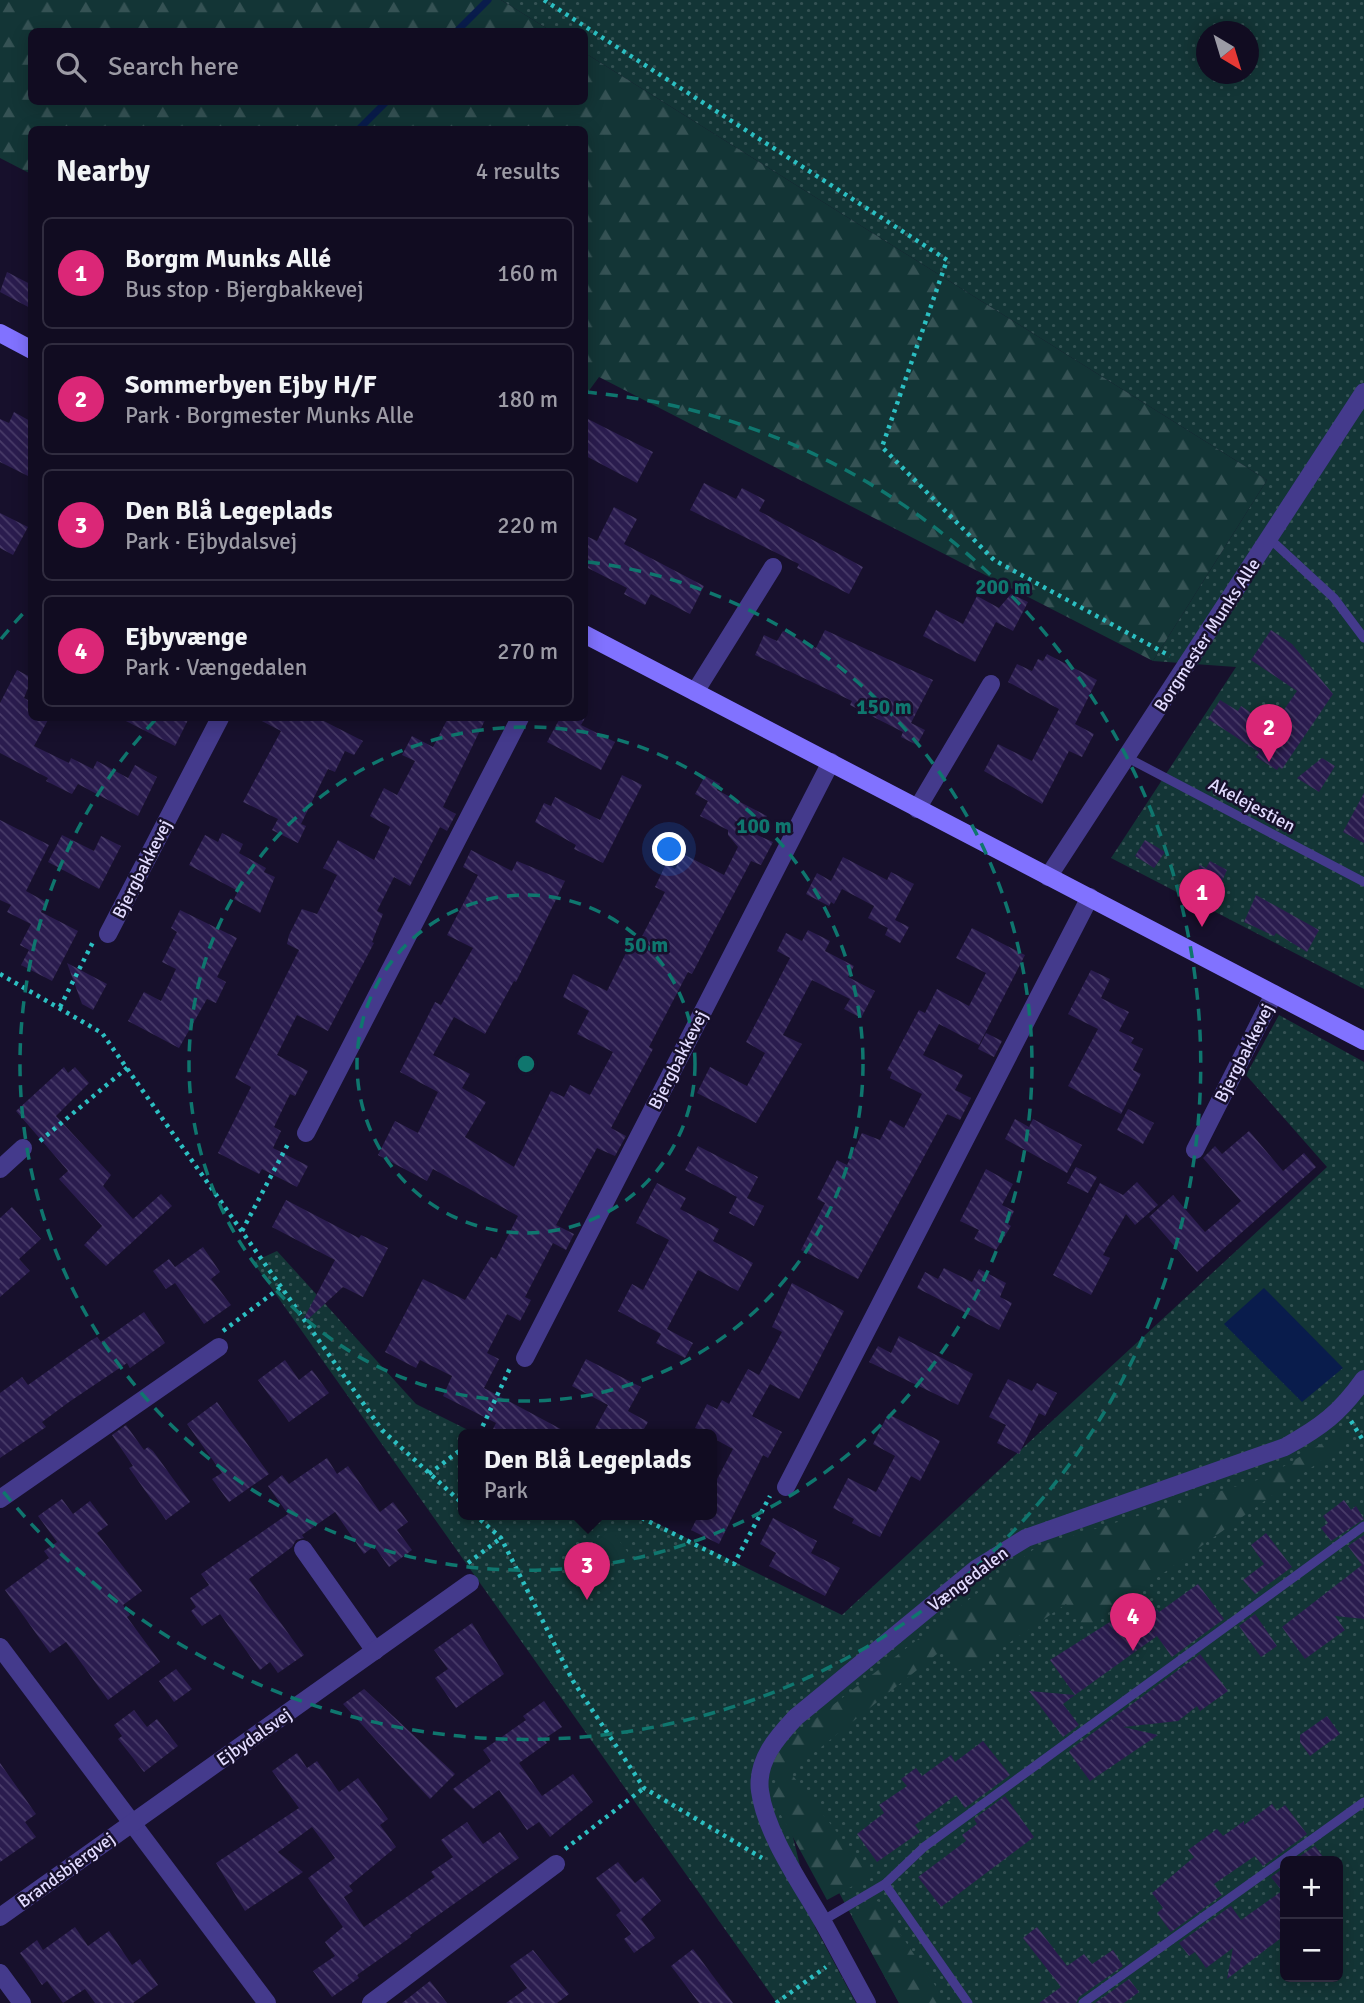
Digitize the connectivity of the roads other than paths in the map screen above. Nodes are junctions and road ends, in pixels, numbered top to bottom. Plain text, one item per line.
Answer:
1 (0, 333) edge
2 (28, 347) edge
3 (1364, 392) edge
4 (1270, 539) junction
5 (773, 567) dead end
6 (588, 637) edge
7 (1364, 638) edge
8 (991, 684) dead end
9 (695, 692) junction
10 (218, 721) edge
11 (518, 721) edge
12 (1126, 757) junction
13 (831, 762) junction
14 (917, 809) junction
15 (1048, 877) junction
16 (1364, 882) edge
17 (1090, 897) junction
18 (108, 934) road end
19 (1275, 994) junction
20 (1364, 1041) edge
21 (306, 1133) road end
22 (23, 1147) road end
23 (1195, 1150) dead end
24 (0, 1169) edge
25 (219, 1347) road end
26 (525, 1358) road end
27 (1364, 1380) edge
28 (786, 1487) road end
29 (0, 1499) edge
30 (1364, 1526) edge
31 (303, 1549) dead end
32 (470, 1583) road end
33 (0, 1647) edge
34 (375, 1650) junction
35 (1364, 1802) edge
36 (132, 1822) junction
37 (556, 1864) road end
38 (885, 1884) junction
39 (0, 1917) edge
40 (822, 1922) junction
41 (0, 1973) edge
42 (22, 2003) edge
43 (267, 2003) edge
44 (372, 2003) edge
45 (867, 2003) edge
46 (968, 2003) edge
47 (1083, 2003) edge

1 - 2 street
3 - 4 street, Borgmester Munks Alle
4 - 7 lane
4 - 12 street, Borgmester Munks Alle
5 - 9 street
6 - 9 street, Bjergbakkevej
8 - 14 street
9 - 13 street, Bjergbakkevej
10 - 18 street, Bjergbakkevej
11 - 21 street
12 - 15 street, Borgmester Munks Alle
12 - 16 lane, Akelejestien
13 - 14 street, Bjergbakkevej
13 - 26 street, Bjergbakkevej
14 - 15 street, Bjergbakkevej
15 - 17 street, Bjergbakkevej
17 - 19 street, Bjergbakkevej
17 - 28 street
19 - 20 street, Bjergbakkevej
19 - 23 street, Bjergbakkevej
22 - 24 street
25 - 29 street
27 - 40 street, Vængedalen
30 - 38 lane
31 - 34 street
32 - 34 street, Ejbydalsvej
33 - 36 street
34 - 36 street, Ejbydalsvej
35 - 47 lane
36 - 39 street, Brandsbjergvej
36 - 43 street
37 - 44 street
38 - 40 lane
38 - 46 lane
40 - 45 street, Vængedalen
41 - 42 street

